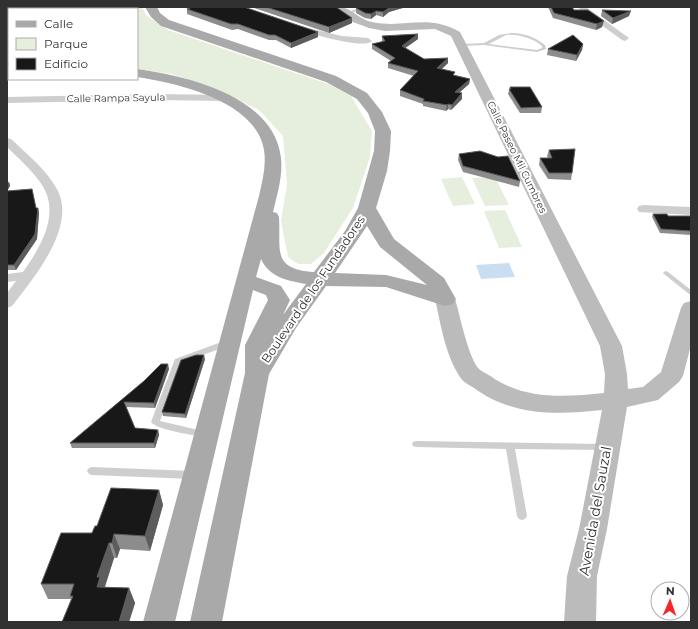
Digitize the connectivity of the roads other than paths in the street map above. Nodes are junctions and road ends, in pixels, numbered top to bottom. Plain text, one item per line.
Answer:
1 (151, 7) edge
2 (335, 7) edge
3 (364, 7) edge
4 (581, 7) edge
5 (346, 14) junction
6 (288, 23) edge
7 (624, 38) dead end
8 (368, 41) dead end
9 (462, 44) junction
10 (484, 44) junction
11 (138, 73) edge
12 (225, 98) junction
13 (7, 100) edge
14 (7, 141) edge
15 (266, 202) junction
16 (367, 208) junction
17 (642, 209) dead end
18 (691, 211) edge
19 (666, 273) dead end
20 (27, 276) junction
21 (7, 278) edge
22 (245, 280) junction
23 (320, 280) junction
24 (691, 294) edge
25 (445, 299) junction
26 (7, 303) edge
27 (691, 308) edge
28 (229, 342) junction
29 (257, 374) junction
30 (616, 400) junction
31 (206, 435) junction
32 (416, 444) dead end
33 (510, 446) junction
34 (606, 447) junction
35 (91, 471) dead end
36 (196, 475) junction
37 (522, 516) dead end
38 (159, 622) edge
39 (206, 622) edge
40 (580, 622) edge

1 - 16 main road, Boulevard de los Fundadores
2 - 5 street, Calle Paseo Mil Cumbres
3 - 5 lane
4 - 7 street
5 - 9 street, Calle Paseo Mil Cumbres
6 - 8 street
9 - 10 lane
9 - 30 street, Calle Paseo Mil Cumbres
10 - 10 lane
11 - 12 main road
12 - 13 street, Calle Rampa Sayula
12 - 15 main road
14 - 20 street
15 - 22 main road
15 - 23 main road
16 - 23 main road, Boulevard de los Fundadores
16 - 25 main road
17 - 18 street
19 - 24 lane
20 - 21 street
20 - 26 street
22 - 28 main road
22 - 29 main road
23 - 25 main road
23 - 29 main road, Boulevard de los Fundadores
25 - 30 street
27 - 30 street
28 - 31 main road
28 - 31 lane
29 - 39 main road, Boulevard de los Fundadores
30 - 34 street, Avenida del Sauzal
31 - 36 main road
32 - 33 lane
33 - 34 lane
33 - 37 lane
34 - 40 street, Avenida del Sauzal
35 - 36 lane
36 - 38 main road

